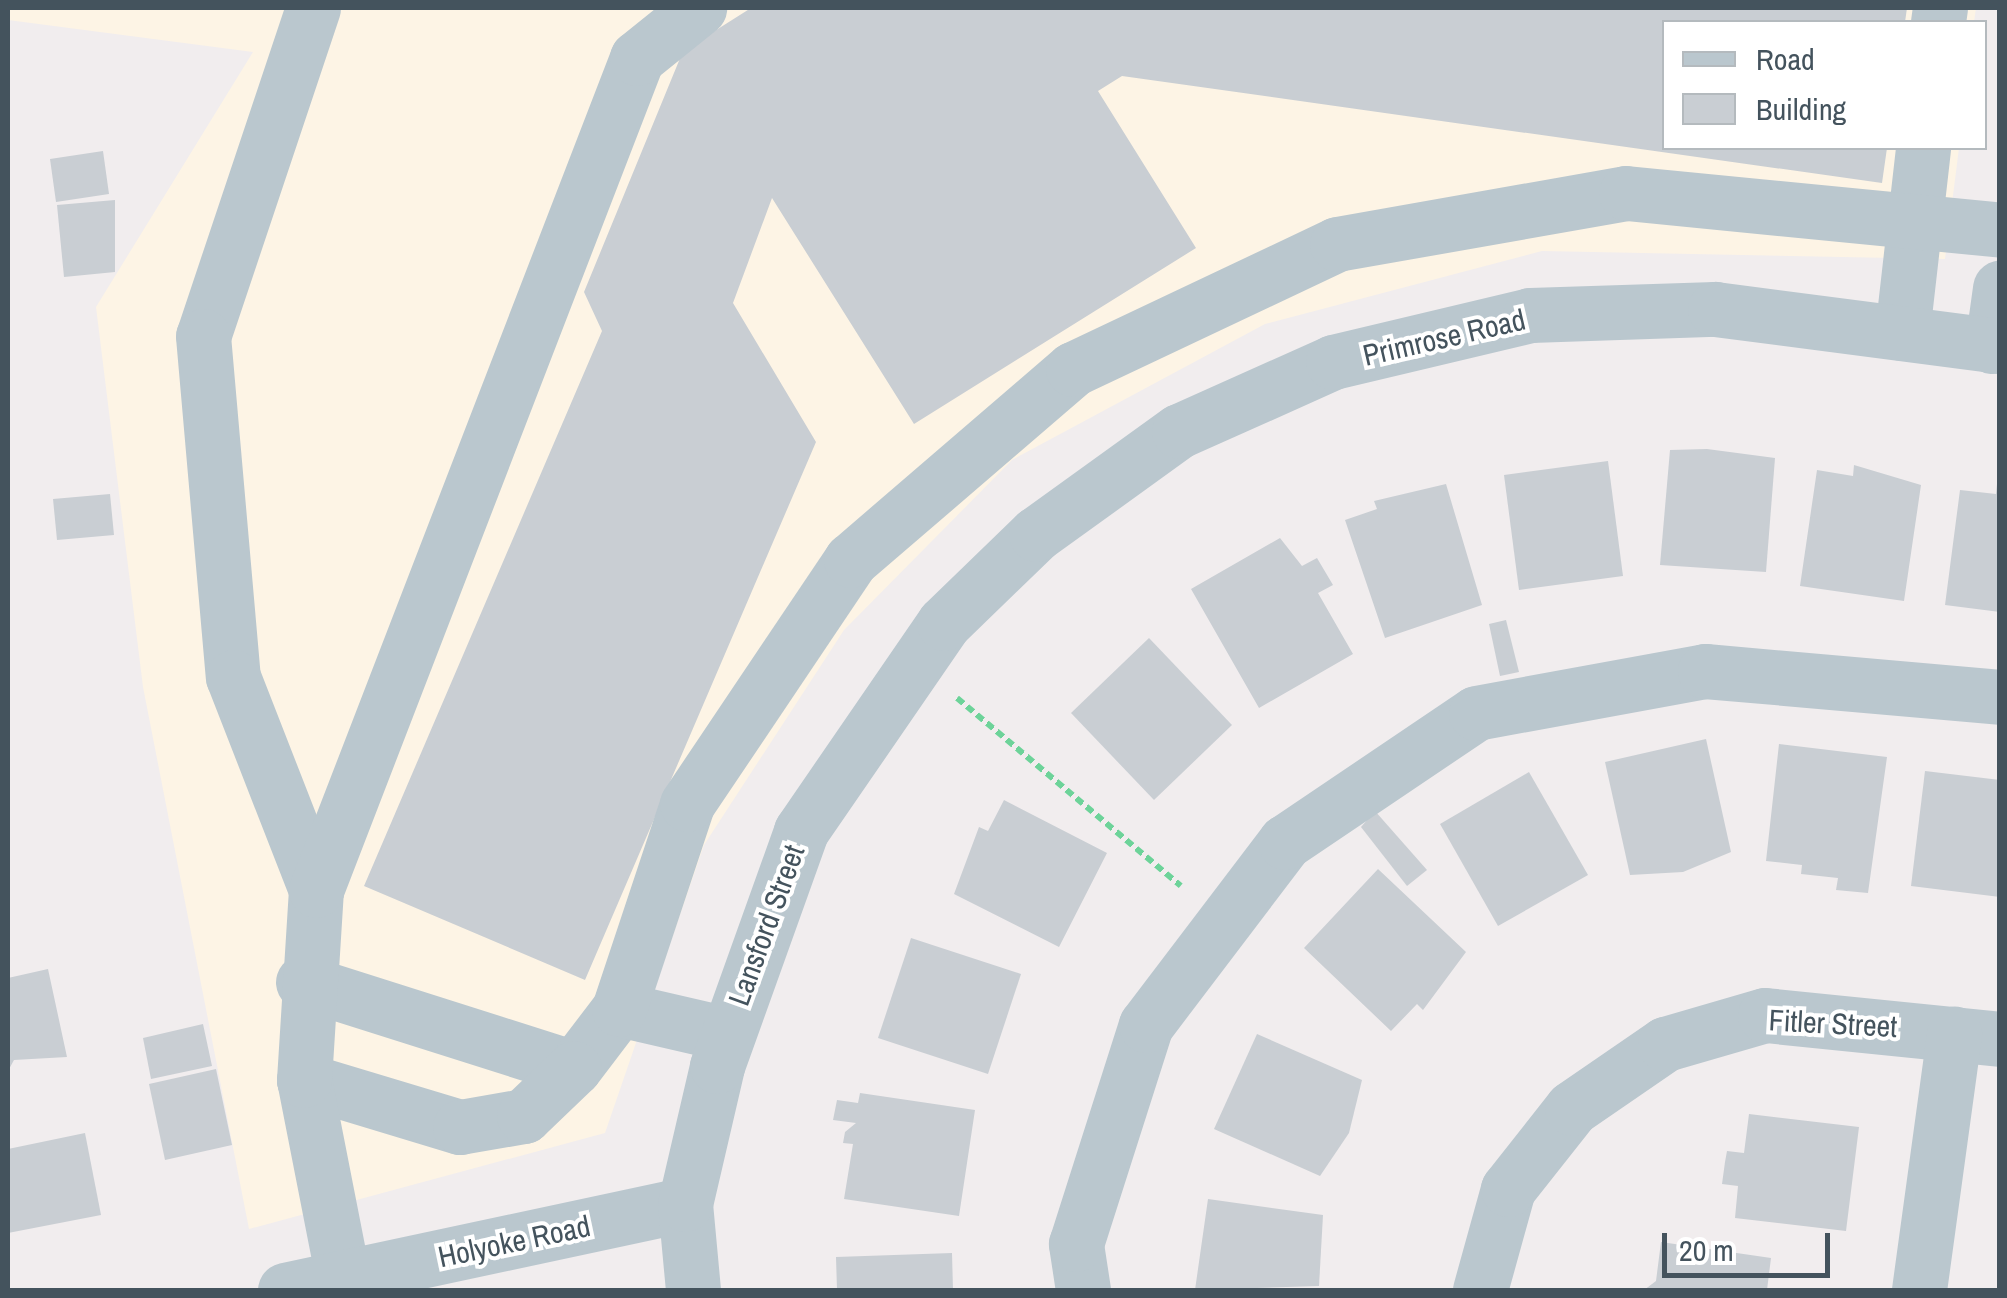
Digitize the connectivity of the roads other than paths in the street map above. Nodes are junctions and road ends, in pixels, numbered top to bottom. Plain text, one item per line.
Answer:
1 (313, 8) edge
2 (698, 8) edge
3 (1923, 150) edge
4 (1915, 218) junction
5 (2000, 230) edge
6 (2000, 288) edge
7 (1902, 333) junction
8 (1996, 346) edge
9 (963, 605) joint
10 (2000, 698) edge
11 (316, 890) junction
12 (303, 982) junction
13 (618, 1010) junction
14 (727, 1034) junction
15 (1977, 1036) edge
16 (574, 1068) junction
17 (304, 1080) junction
18 (685, 1204) junction
19 (343, 1278) junction
20 (286, 1290) edge
21 (692, 1290) edge
22 (1082, 1290) edge
23 (1480, 1290) edge
24 (1919, 1290) edge

1 - 11 street
2 - 11 street
3 - 4 street
4 - 5 street
4 - 7 street
4 - 13 street
6 - 8 street
7 - 8 street, Primrose Road
7 - 9 street, Primrose Road
9 - 14 street, Lansford Street
10 - 22 street
11 - 12 street
12 - 16 street
12 - 17 street
13 - 14 street
13 - 16 street
14 - 18 street, Lansford Street
15 - 23 street, Fitler Street
15 - 24 street
16 - 17 street
17 - 19 street
18 - 19 street, Holyoke Road
18 - 21 street, Lansford Street
19 - 20 street, Holyoke Road

